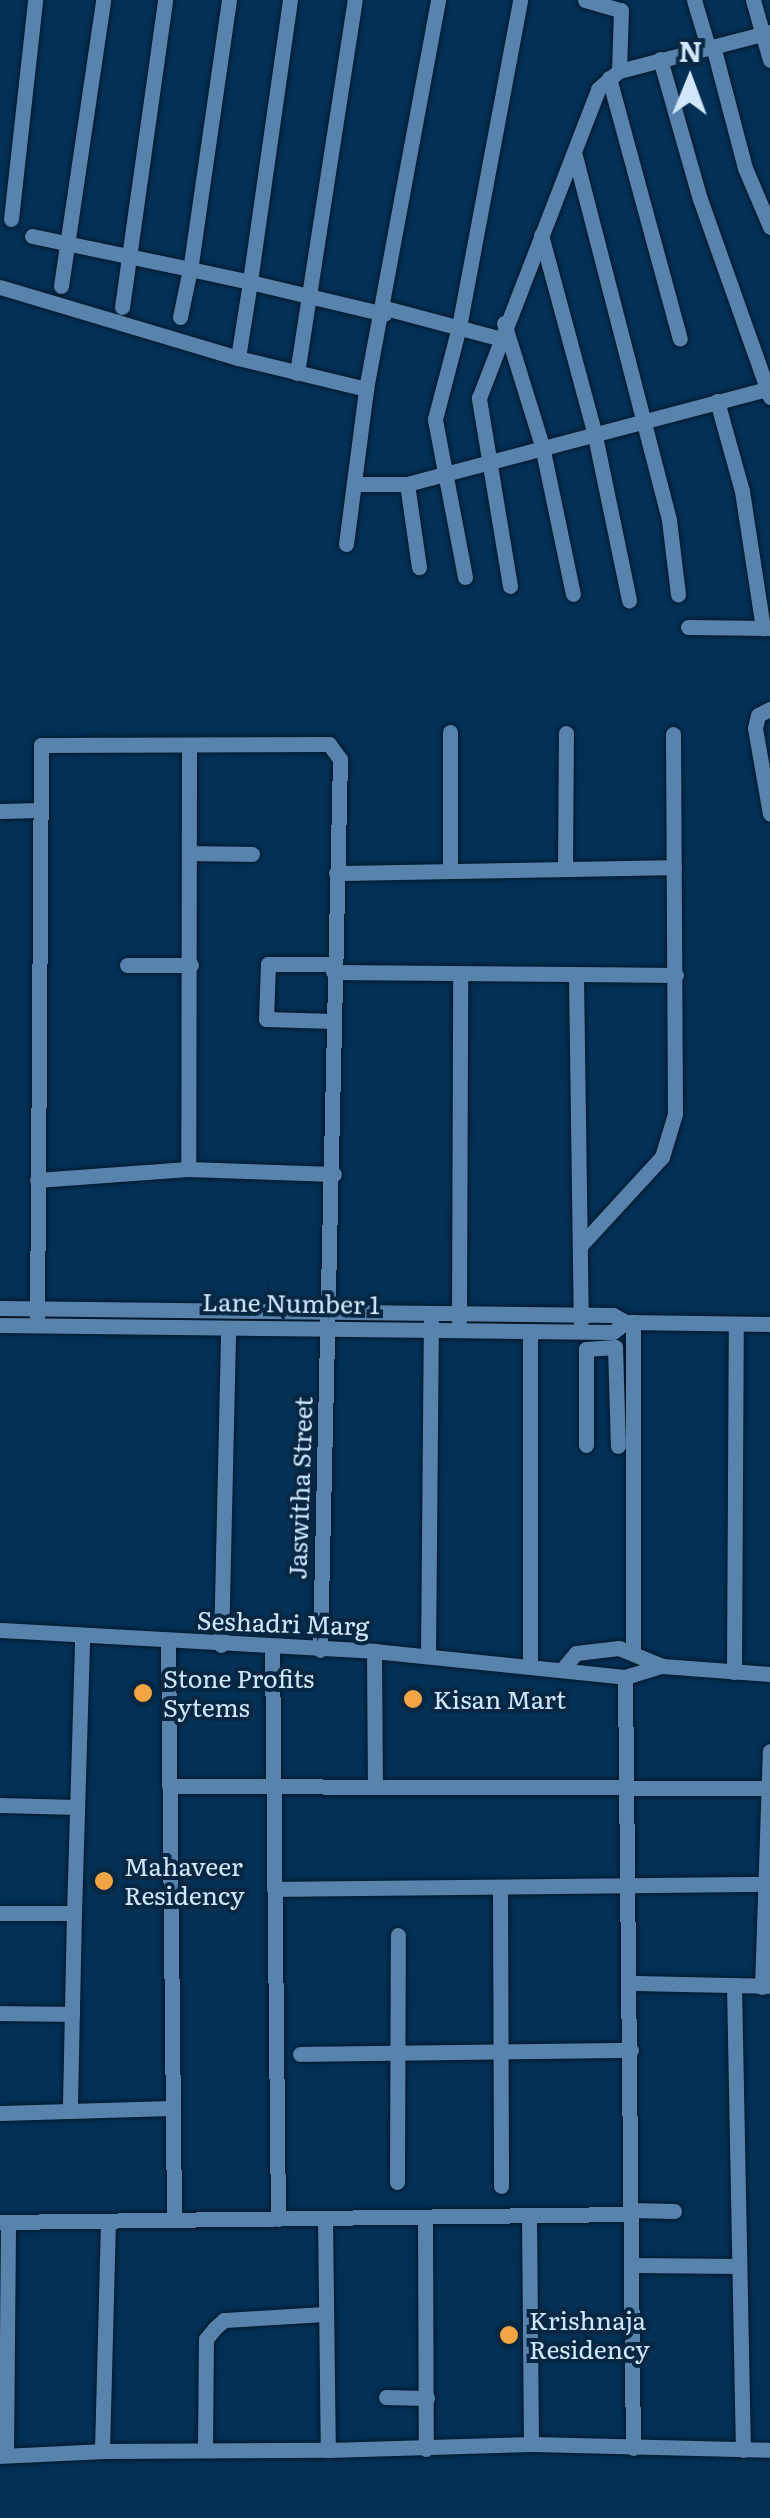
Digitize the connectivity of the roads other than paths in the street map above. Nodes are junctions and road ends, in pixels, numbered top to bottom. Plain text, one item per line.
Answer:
1 (35, 0) edge
2 (104, 0) edge
3 (165, 0) edge
4 (229, 0) edge
5 (290, 0) edge
6 (356, 0) edge
7 (438, 0) edge
8 (520, 0) edge
9 (585, 0) edge
10 (694, 0) edge
11 (753, 0) edge
12 (623, 5) edge
13 (766, 33) edge
14 (710, 47) junction
15 (660, 59) junction
16 (770, 60) edge
17 (614, 74) junction
18 (575, 155) junction
19 (11, 219) dead end
20 (770, 227) edge
21 (32, 236) dead end
22 (541, 236) junction
23 (68, 245) junction
24 (130, 258) junction
25 (190, 269) junction
26 (250, 282) junction
27 (61, 286) dead end
28 (0, 287) edge
29 (311, 295) junction
30 (122, 307) dead end
31 (384, 311) junction
32 (180, 317) dead end
33 (459, 327) junction
34 (501, 330) junction
35 (680, 339) dead end
36 (238, 358) junction
37 (297, 372) junction
38 (366, 389) junction
39 (769, 391) edge
40 (716, 401) junction
41 (644, 418) junction
42 (594, 431) junction
43 (542, 446) junction
44 (485, 459) junction
45 (442, 472) junction
46 (354, 484) junction
47 (407, 484) junction
48 (346, 544) dead end
49 (419, 567) dead end
50 (465, 577) dead end
51 (510, 586) dead end
52 (574, 594) dead end
53 (678, 594) dead end
54 (630, 600) dead end
55 (688, 627) dead end
56 (767, 628) edge
57 (770, 709) edge
58 (450, 732) dead end
59 (566, 733) dead end
60 (673, 734) dead end
61 (190, 746) junction
62 (40, 810) junction
63 (0, 811) edge
64 (770, 814) edge
65 (190, 853) junction
66 (252, 854) dead end
67 (674, 866) junction
68 (566, 868) junction
69 (450, 869) junction
70 (336, 873) junction
71 (190, 895) junction
72 (208, 895) dead end
73 (127, 965) dead end
74 (191, 966) junction
75 (333, 968) junction
76 (676, 975) junction
77 (460, 976) junction
78 (576, 976) junction
79 (333, 1021) junction
80 (188, 1169) junction
81 (334, 1174) junction
82 (37, 1180) junction
83 (581, 1245) junction
84 (0, 1308) edge
85 (431, 1313) junction
86 (581, 1314) junction
87 (37, 1317) junction
88 (331, 1320) junction
89 (459, 1322) junction
90 (630, 1322) junction
91 (736, 1324) junction
92 (770, 1324) edge
93 (0, 1325) edge
94 (228, 1328) junction
95 (430, 1330) junction
96 (530, 1331) junction
97 (581, 1332) junction
98 (626, 1403) junction
99 (586, 1404) junction
100 (586, 1445) dead end
101 (618, 1446) dead end
102 (0, 1630) edge
103 (82, 1636) junction
104 (168, 1643) junction
105 (221, 1645) junction
106 (272, 1648) junction
107 (320, 1650) junction
108 (633, 1650) junction
109 (374, 1651) junction
110 (428, 1656) junction
111 (530, 1664) junction
112 (565, 1666) junction
113 (662, 1666) junction
114 (734, 1672) junction
115 (770, 1674) edge
116 (625, 1677) junction
117 (770, 1750) edge
118 (273, 1785) junction
119 (374, 1785) junction
120 (169, 1786) junction
121 (630, 1790) junction
122 (768, 1796) edge
123 (0, 1805) edge
124 (77, 1807) junction
125 (765, 1884) junction
126 (631, 1885) junction
127 (500, 1888) junction
128 (274, 1889) junction
129 (0, 1913) edge
130 (74, 1913) junction
131 (398, 1935) dead end
132 (631, 1982) junction
133 (734, 1985) junction
134 (766, 1986) edge
135 (0, 2014) edge
136 (72, 2014) junction
137 (632, 2050) junction
138 (502, 2051) junction
139 (401, 2052) junction
140 (300, 2054) dead end
141 (172, 2108) junction
142 (70, 2111) junction
143 (0, 2113) edge
144 (397, 2182) dead end
145 (501, 2186) dead end
146 (674, 2211) dead end
147 (632, 2212) junction
148 (530, 2216) junction
149 (425, 2217) junction
150 (325, 2218) junction
151 (278, 2219) junction
152 (174, 2220) junction
153 (108, 2221) junction
154 (4, 2222) edge
155 (632, 2265) junction
156 (739, 2266) junction
157 (325, 2314) junction
158 (386, 2397) dead end
159 (422, 2398) junction
160 (387, 2441) dead end
161 (531, 2444) junction
162 (205, 2448) junction
163 (426, 2448) junction
164 (633, 2448) junction
165 (328, 2450) junction
166 (743, 2450) junction
167 (770, 2450) edge
168 (102, 2452) junction
169 (3, 2456) edge

1 - 19 street
2 - 23 street
3 - 24 street
4 - 25 street
5 - 26 street
6 - 29 street
7 - 31 street
8 - 33 street
9 - 12 street
10 - 14 street
11 - 13 street
12 - 17 street
13 - 14 street
13 - 16 street
14 - 15 street
14 - 20 street
15 - 17 street
15 - 39 street
17 - 18 street
17 - 35 street
18 - 22 street
18 - 41 street
21 - 23 street
22 - 34 street
22 - 42 street
23 - 24 street
23 - 27 street
24 - 25 street
24 - 30 street
25 - 26 street
25 - 32 street
26 - 29 street
26 - 36 street
28 - 36 street
29 - 31 street
29 - 37 street
31 - 33 street
31 - 38 street
33 - 34 street
33 - 45 street
34 - 43 street
34 - 44 street
36 - 37 street
37 - 38 street
38 - 46 street
39 - 40 street
40 - 41 street
40 - 56 street
41 - 42 street
41 - 53 street
42 - 43 street
42 - 54 street
43 - 44 street
43 - 52 street
44 - 45 street
44 - 51 street
45 - 47 street
45 - 50 street
46 - 47 street
46 - 48 street
47 - 49 street
55 - 56 street
57 - 64 street
58 - 69 street
59 - 68 street
60 - 67 street
61 - 62 street
61 - 65 street
61 - 70 street, Jaswitha Street
62 - 63 street
62 - 82 street
65 - 66 street
65 - 71 street
67 - 68 street
67 - 76 street
68 - 69 street
69 - 70 street
70 - 75 street, Jaswitha Street
71 - 72 street
71 - 74 street
73 - 74 street
74 - 80 street
75 - 77 street
75 - 79 street, Jaswitha Street
75 - 79 street
76 - 78 street
76 - 83 street
77 - 78 street
77 - 89 street
78 - 83 street
79 - 81 street, Jaswitha Street
80 - 81 street
80 - 82 street
81 - 88 street, Jaswitha Street
82 - 87 street
83 - 86 street
84 - 87 street
85 - 88 street
85 - 89 street
85 - 95 street
86 - 89 street
86 - 90 street
86 - 97 street
87 - 88 street
87 - 93 street, Lane Number 1
87 - 94 street, Lane Number 1
88 - 94 street, Lane Number 1
88 - 95 street, Lane Number 1
88 - 107 street, Jaswitha Street
89 - 95 street, Lane Number 1
89 - 96 street, Lane Number 1
90 - 91 street
90 - 97 street, Lane Number 1
90 - 98 street
91 - 92 street
91 - 114 street
94 - 105 street
95 - 110 street
96 - 97 street, Lane Number 1
96 - 111 street
98 - 99 street
98 - 99 street
98 - 101 street
98 - 108 street
99 - 100 street
102 - 103 street, Seshadri Marg
103 - 104 street, Seshadri Marg
103 - 124 street
104 - 105 street, Seshadri Marg
104 - 120 street
105 - 106 street, Seshadri Marg
106 - 107 street, Seshadri Marg
106 - 118 street
107 - 109 street, Seshadri Marg
108 - 112 street, Seshadri Marg
108 - 113 street, Seshadri Marg
109 - 110 street, Seshadri Marg
109 - 119 street
110 - 111 street, Seshadri Marg
111 - 112 street, Seshadri Marg
112 - 116 street, Seshadri Marg
113 - 114 street, Seshadri Marg
113 - 116 street, Seshadri Marg
114 - 115 street, Seshadri Marg
116 - 121 street
117 - 122 street
118 - 119 street
118 - 120 street
118 - 128 street
119 - 121 street
120 - 141 street
121 - 122 street
121 - 126 street
122 - 125 street
123 - 124 street
124 - 130 street
125 - 126 street
125 - 134 street
126 - 127 street
126 - 132 street
127 - 128 street
127 - 138 street
128 - 151 street
129 - 130 street
130 - 136 street
131 - 139 street
132 - 133 street
132 - 137 street
133 - 134 street
133 - 156 street
135 - 136 street
136 - 142 street
137 - 138 street
137 - 147 street
138 - 139 street
138 - 145 street
139 - 140 street
139 - 144 street
141 - 142 street
141 - 152 street
142 - 143 street
146 - 147 street
147 - 148 street
147 - 155 street
148 - 149 street
148 - 161 street
149 - 150 street
149 - 159 street
150 - 151 street
150 - 157 street
151 - 152 street
152 - 153 street
153 - 154 street
153 - 168 street
154 - 169 street
155 - 156 street
155 - 164 street
156 - 166 street
157 - 162 street
157 - 165 street
158 - 159 street
159 - 160 street
159 - 163 street
161 - 163 street
161 - 164 street
162 - 165 street
162 - 168 street
163 - 165 street
164 - 166 street
166 - 167 street
168 - 169 street

